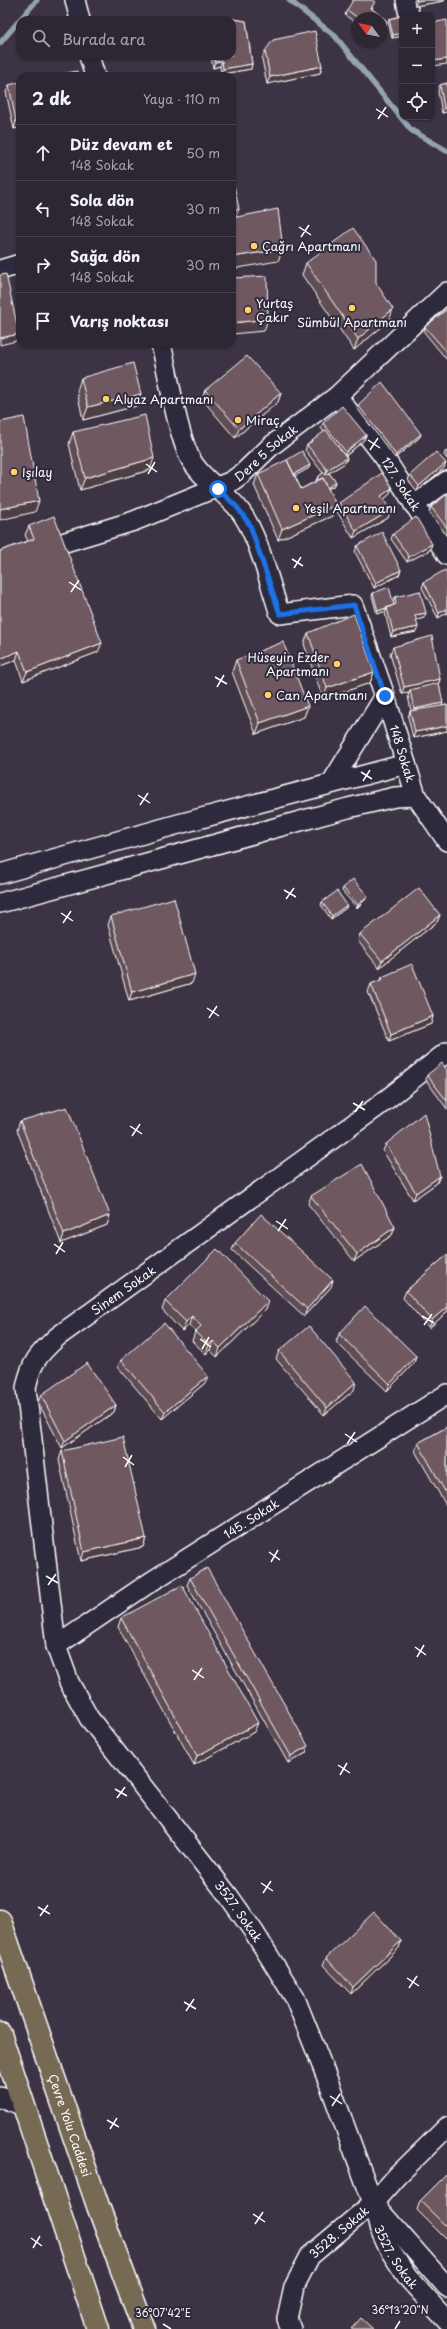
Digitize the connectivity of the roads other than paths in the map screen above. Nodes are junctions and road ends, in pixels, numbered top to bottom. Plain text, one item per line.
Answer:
1 (406, 0) edge
2 (408, 12) edge
3 (90, 60) edge
4 (94, 72) edge
5 (16, 265) edge
6 (0, 270) edge
7 (447, 292) edge
8 (162, 348) edge
9 (337, 396) junction
10 (447, 481) edge
11 (218, 489) junction
12 (414, 505) junction
13 (447, 555) edge
14 (0, 562) edge
15 (385, 696) junction
16 (406, 764) junction
17 (332, 782) junction
18 (416, 796) junction
19 (447, 841) edge
20 (0, 874) edge
21 (0, 903) edge
22 (447, 1052) edge
23 (447, 1394) edge
24 (56, 1646) junction
25 (0, 1921) edge
26 (0, 2034) edge
27 (0, 2097) edge
28 (24, 2106) junction
29 (447, 2127) edge
30 (373, 2203) junction
31 (447, 2287) edge
32 (447, 2320) edge
33 (98, 2329) edge
34 (144, 2329) edge
35 (291, 2329) edge

1 - 2 street
3 - 4 street
5 - 6 street
7 - 9 street, Dere 5 Sokak
8 - 11 street, 148 Sokak
9 - 11 street, Dere 5 Sokak
9 - 12 street, 127. Sokak
10 - 12 street
11 - 14 street, Dere 5 Sokak
11 - 15 street, 148 Sokak
12 - 13 street, 127. Sokak
15 - 16 street, 148 Sokak
15 - 17 street
16 - 17 street
16 - 18 street, 148 Sokak
17 - 20 street
18 - 19 street, 148 Sokak
18 - 21 street
22 - 24 street, Sinem Sokak
23 - 24 street, 145. Sokak
24 - 30 street, 3527. Sokak
25 - 34 highway, Çevre Yolu Caddesi
26 - 28 highway
27 - 28 street
28 - 33 highway
29 - 30 street, 3528. Sokak
30 - 31 street, 3527. Sokak
30 - 32 street, 3527. Sokak
30 - 35 street, 3528. Sokak

